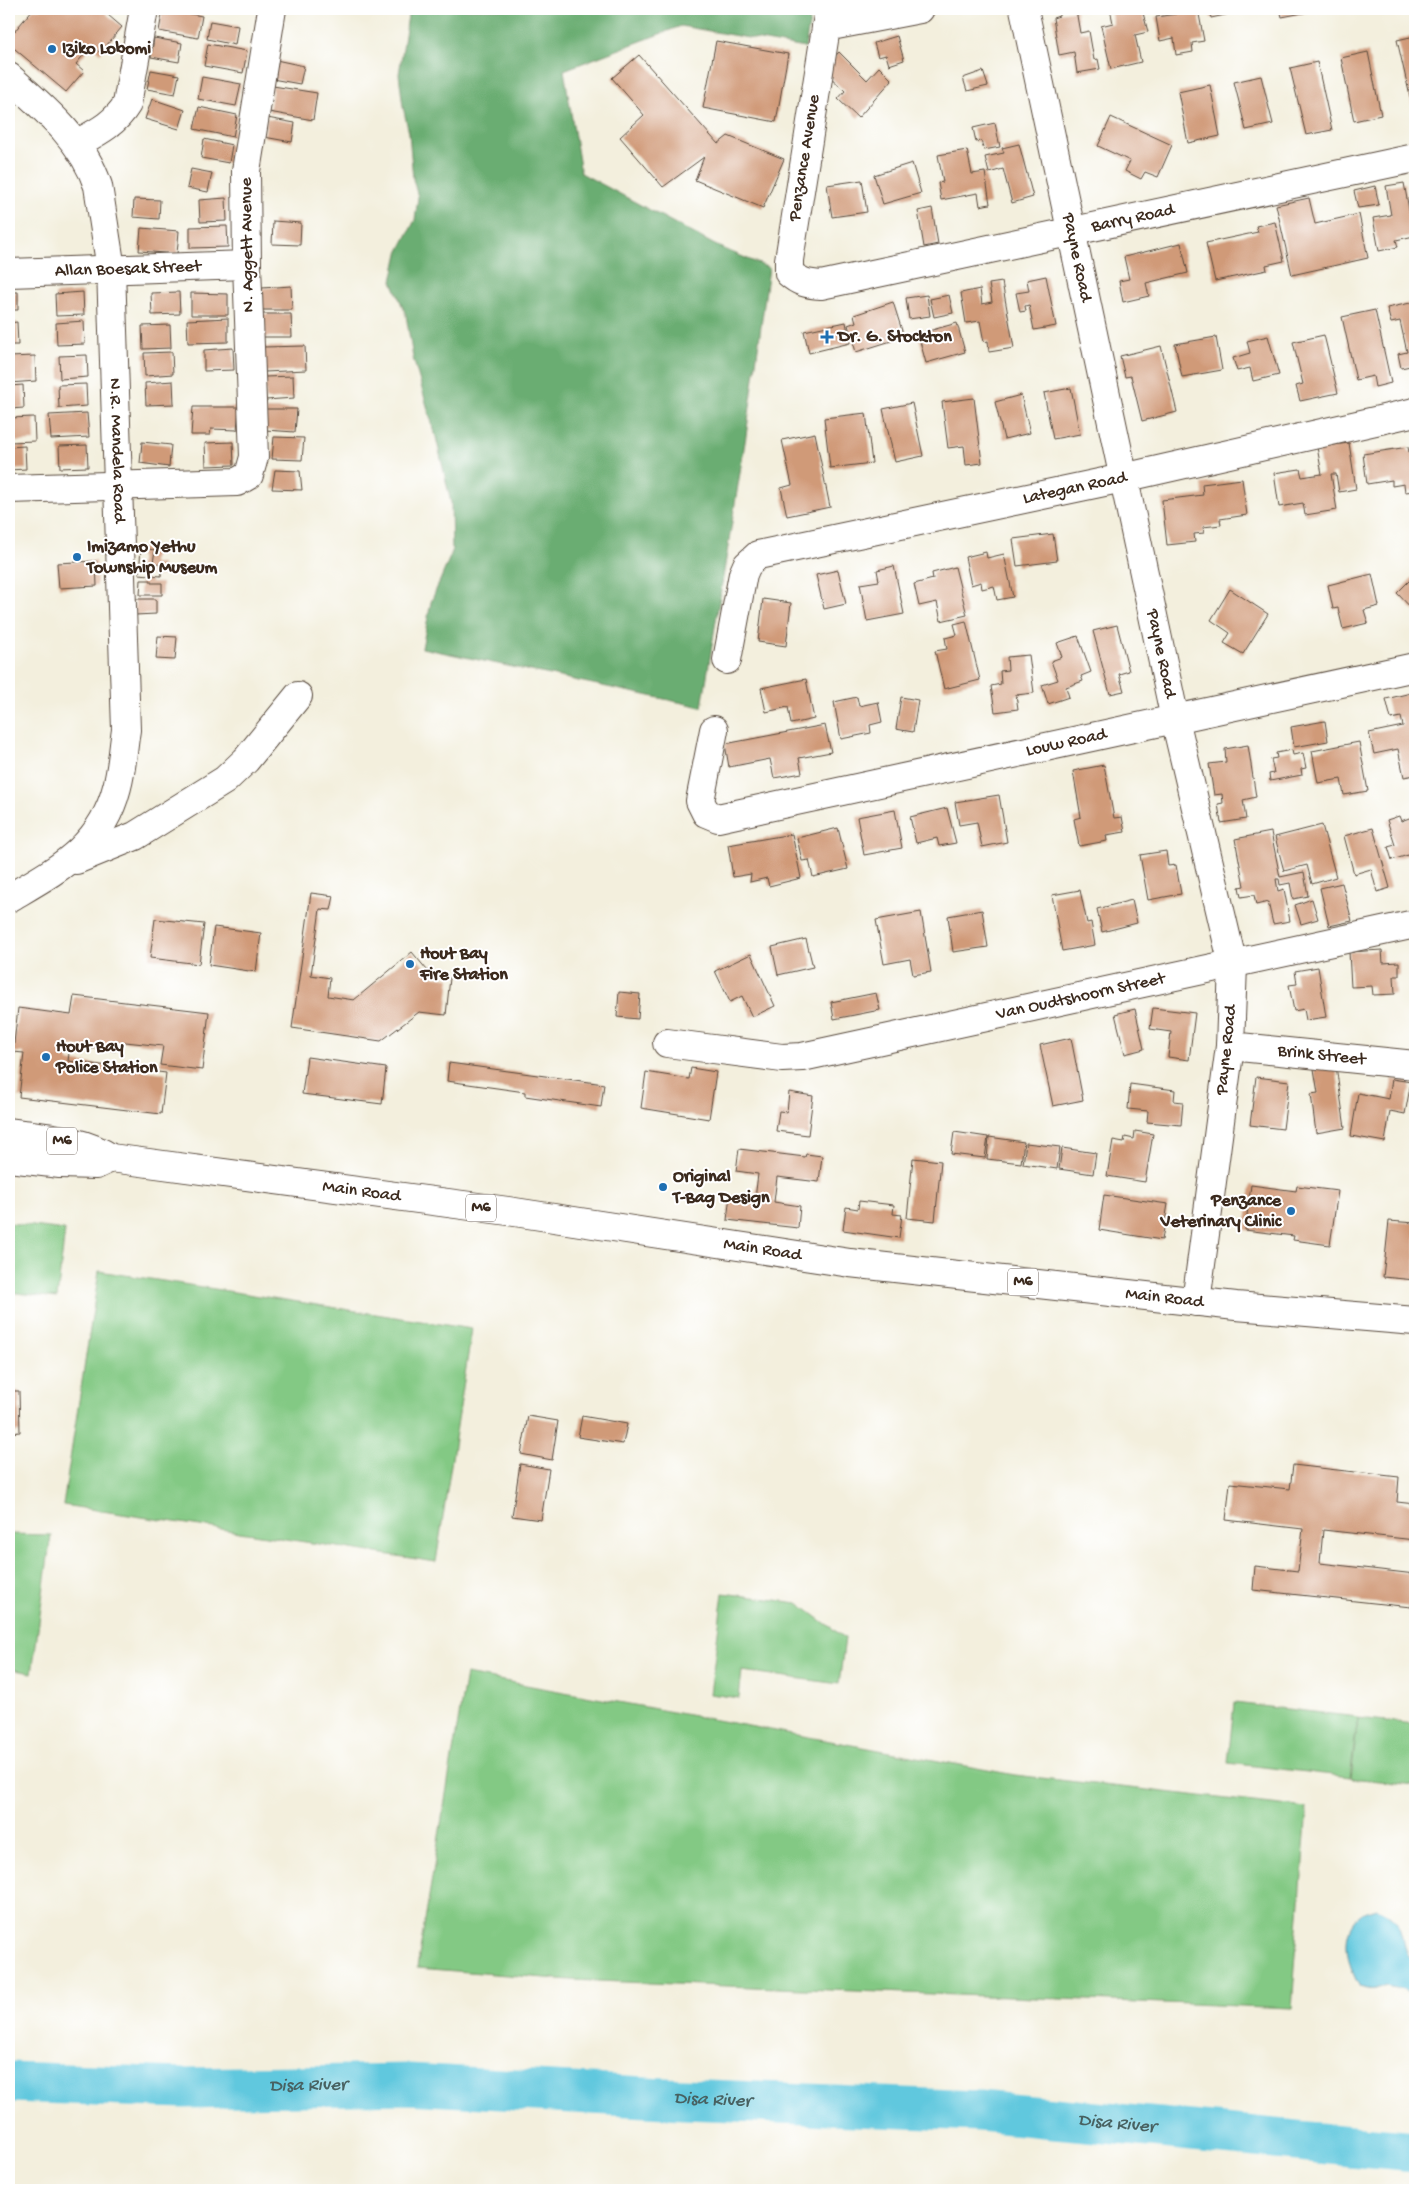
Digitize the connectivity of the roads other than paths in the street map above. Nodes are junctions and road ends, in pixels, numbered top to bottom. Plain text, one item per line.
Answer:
1 (144, 9) edge
2 (272, 9) edge
3 (920, 9) edge
4 (1024, 9) edge
5 (828, 18) edge
6 (9, 77) edge
7 (76, 144) junction
8 (1415, 158) edge
9 (1070, 231) junction
10 (247, 265) junction
11 (111, 270) junction
12 (9, 273) edge
13 (821, 285) joint
14 (1415, 412) edge
15 (1123, 478) junction
16 (119, 485) junction
17 (9, 489) edge
18 (727, 660) dead end
19 (1415, 667) edge
20 (298, 696) dead end
21 (1175, 719) junction
22 (714, 730) dead end
23 (66, 864) junction
24 (9, 898) edge
25 (1415, 924) edge
26 (1233, 964) junction
27 (667, 1043) dead end
28 (1230, 1046) junction
29 (1415, 1065) edge
30 (9, 1132) edge
31 (9, 1158) edge
32 (111, 1158) junction
33 (1196, 1302) junction
34 (1415, 1321) edge

1 - 7 street
2 - 10 street, N. Aggett Avenue
3 - 5 street
4 - 9 street, Payne Road
5 - 13 street, Penzance Avenue
6 - 7 street, N.R. Mandela Road
7 - 11 street, N.R. Mandela Road
8 - 9 street, Barry Road
9 - 13 street, Barry Road
9 - 15 street, Payne Road
10 - 11 street, Allan Boesak Street
10 - 16 street, N. Aggett Avenue
11 - 12 street, Allan Boesak Street
11 - 16 street, N.R. Mandela Road
14 - 15 street, Lategan Road
15 - 18 street, Lategan Road
15 - 21 street, Payne Road
16 - 17 street
16 - 23 street, N.R. Mandela Road
19 - 21 street, Louw Road
20 - 23 street
21 - 22 street, Louw Road
21 - 26 street, Payne Road
23 - 24 street, N.R. Mandela Road
25 - 26 street, Van Oudtshoorn Street
26 - 27 street, Van Oudtshoorn Street
26 - 28 street, Payne Road
28 - 29 street, Brink Street
28 - 33 street, Payne Road
30 - 32 street, Main Road / M6
31 - 32 street, Main Road / M6
32 - 33 street, Main Road / M6
33 - 34 street, Main Road / M6

